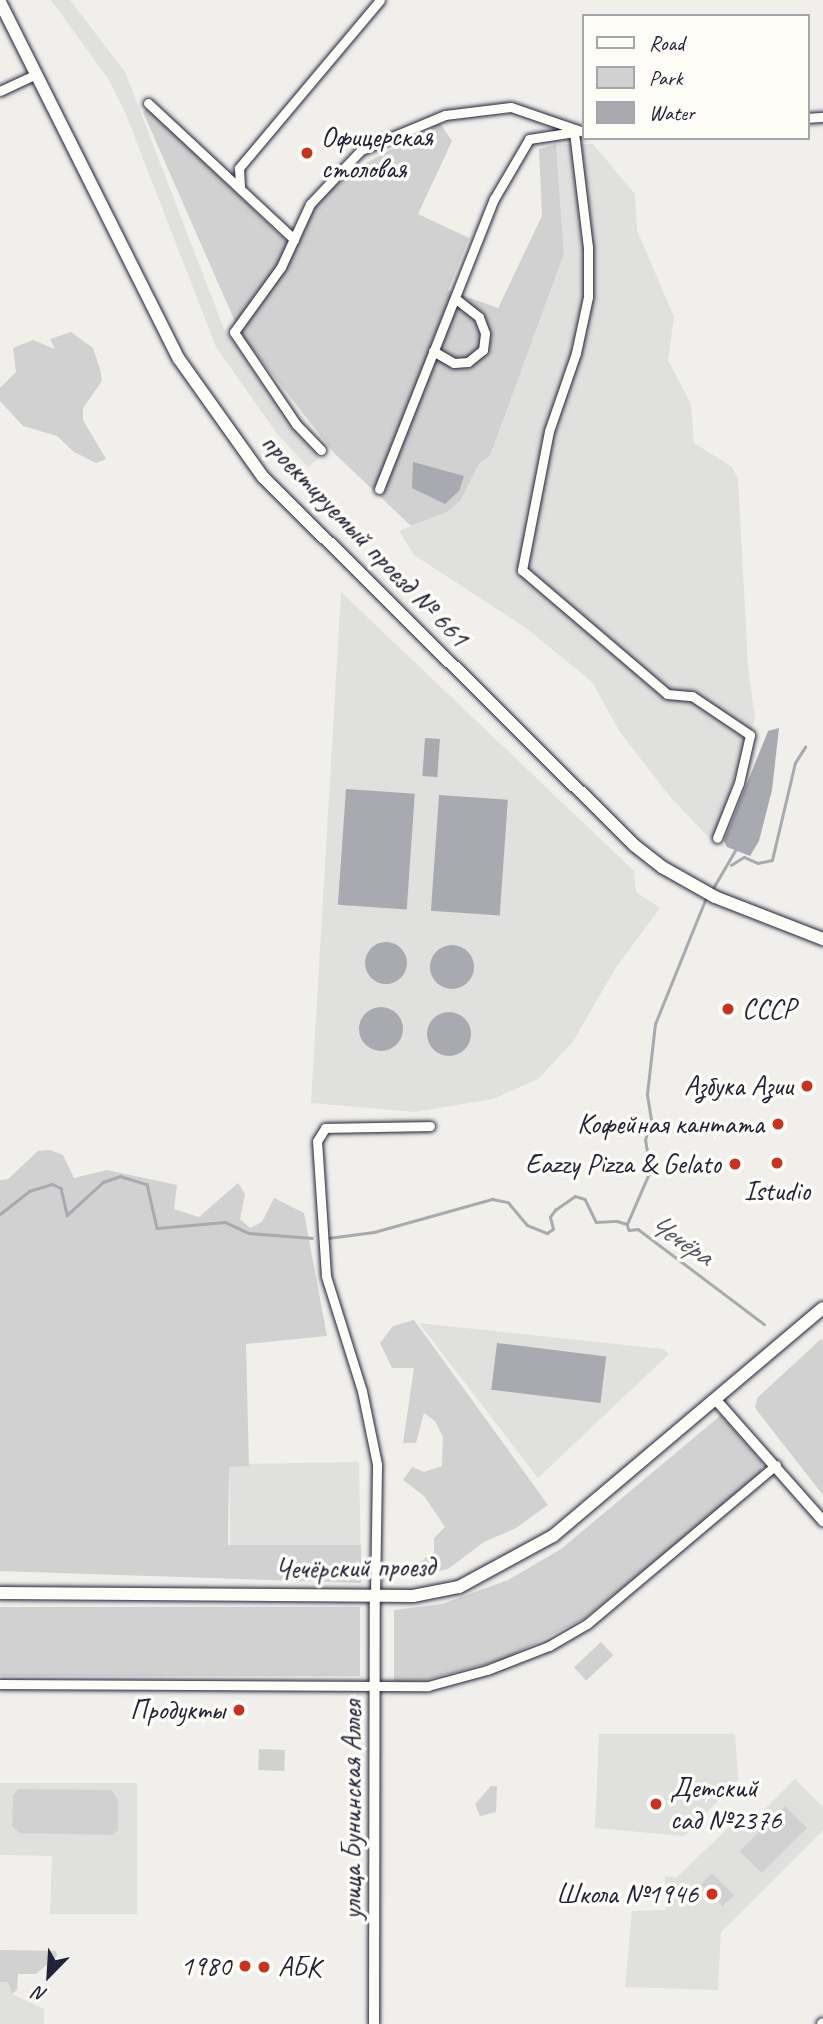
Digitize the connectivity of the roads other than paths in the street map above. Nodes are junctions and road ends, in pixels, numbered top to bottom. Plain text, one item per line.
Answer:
1 (380, 0) edge
2 (0, 2) edge
3 (34, 75) junction
4 (0, 91) edge
5 (148, 103) dead end
6 (578, 132) edge
7 (240, 187) junction
8 (293, 239) junction
9 (456, 299) junction
10 (433, 351) junction
11 (321, 450) dead end
12 (379, 489) dead end
13 (717, 838) dead end
14 (823, 939) edge
15 (430, 1126) dead end
16 (823, 1308) edge
17 (716, 1400) junction
18 (776, 1465) junction
19 (823, 1521) edge
20 (0, 1593) edge
21 (376, 1597) junction
22 (0, 1685) edge
23 (376, 1687) junction
24 (374, 2024) edge

1 - 7 street
2 - 3 main road, проектируемый проезд № 661
3 - 4 street
3 - 14 main road, проектируемый проезд № 661
5 - 7 street
6 - 8 street
6 - 9 street
6 - 13 street
7 - 8 street
8 - 11 street
9 - 10 street
9 - 10 street
10 - 12 street
15 - 21 street
16 - 17 main road, Чечёрский проезд
17 - 18 street
17 - 21 main road, Чечёрский проезд
18 - 19 street
18 - 23 street
20 - 21 main road, Чечёрский проезд
21 - 23 street, улица Бунинская Аллея
22 - 23 street
23 - 24 street, улица Бунинская Аллея

